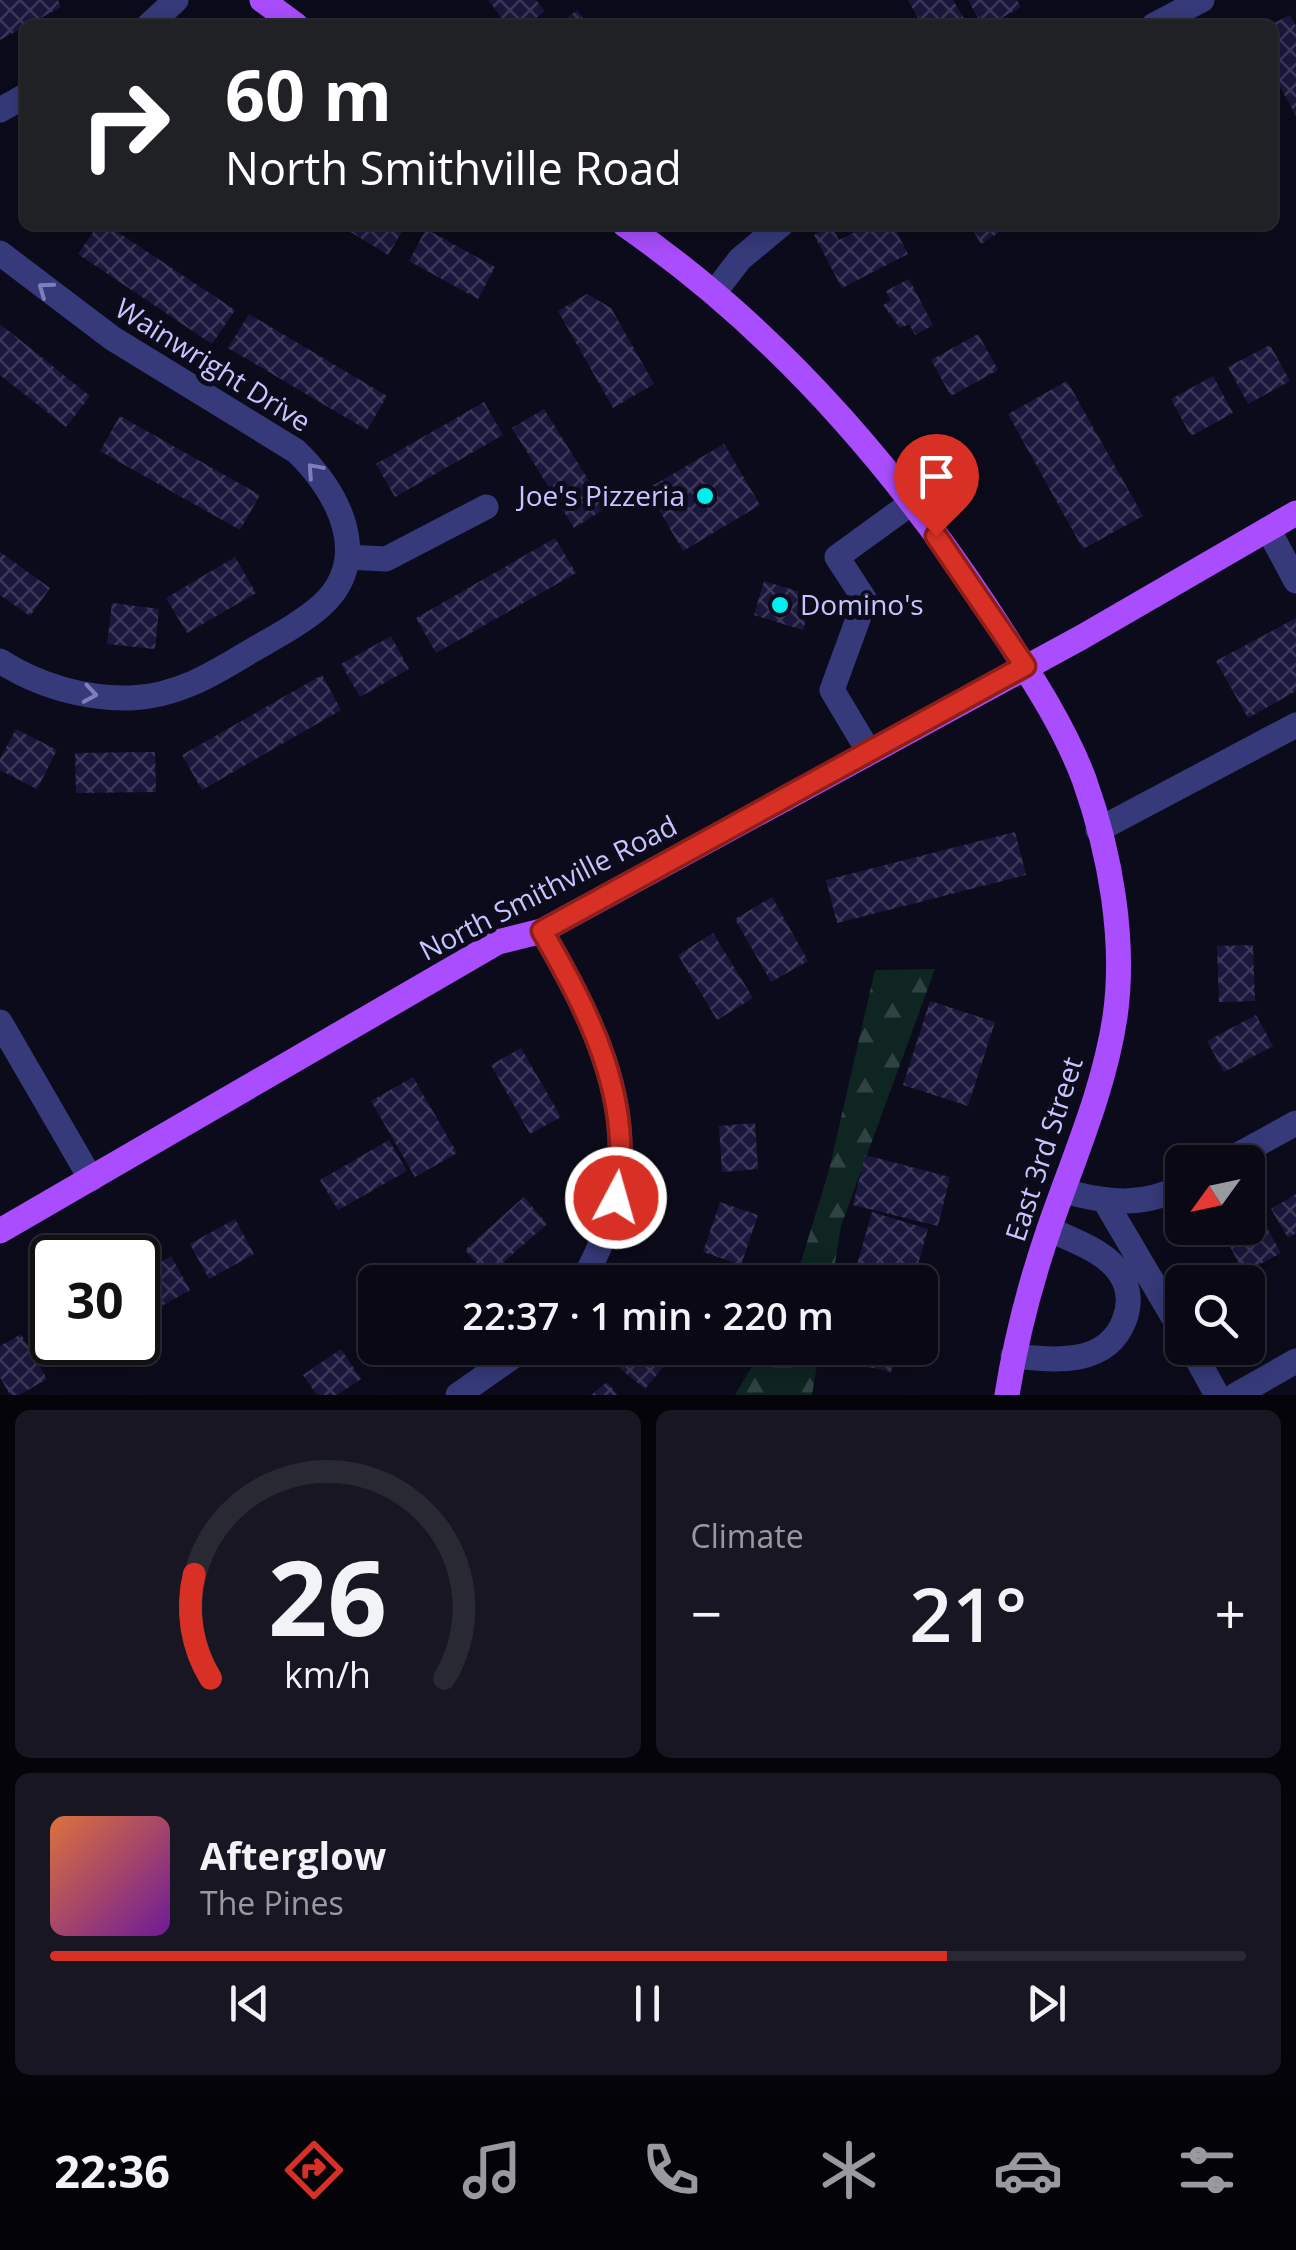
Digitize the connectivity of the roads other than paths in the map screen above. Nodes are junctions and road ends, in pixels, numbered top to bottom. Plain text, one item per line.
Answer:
1 (176, 0) edge
2 (262, 0) edge
3 (1202, 0) edge
4 (154, 20) edge
5 (289, 20) edge
6 (1164, 20) edge
7 (631, 230) edge
8 (775, 230) edge
9 (0, 253) edge
10 (714, 293) junction
11 (910, 504) junction
12 (486, 507) dead end
13 (1296, 513) edge
14 (1268, 529) junction
15 (347, 557) junction
16 (1296, 581) edge
17 (0, 661) edge
18 (1025, 666) junction
19 (1296, 725) edge
20 (868, 752) junction
21 (1098, 830) junction
22 (542, 931) junction
23 (0, 1022) edge
24 (1296, 1123) edge
25 (1256, 1145) edge
26 (91, 1179) junction
27 (1063, 1191) junction
28 (1165, 1195) edge
29 (1106, 1203) junction
30 (1049, 1229) junction
31 (0, 1231) edge
32 (592, 1265) edge
33 (1165, 1303) edge
34 (1013, 1356) junction
35 (1296, 1362) edge
36 (501, 1365) edge
37 (1200, 1365) edge
38 (458, 1395) edge
39 (1007, 1395) edge
40 (1217, 1395) edge
41 (1236, 1395) edge

1 - 4 street
2 - 5 main road
3 - 6 street
7 - 10 main road, East 3rd Street
8 - 10 street
15 -> 9 street, Wainwright Drive
10 - 11 main road, East 3rd Street
11 - 18 main road, East 3rd Street
11 - 20 street
12 - 15 street
13 - 14 main road, North Smithville Road
14 - 16 street
14 - 18 main road, North Smithville Road
17 -> 15 street
18 - 20 main road, North Smithville Road
18 - 21 main road, East 3rd Street
19 - 21 street
20 - 22 main road, North Smithville Road
21 - 27 main road, East 3rd Street
22 - 26 main road, North Smithville Road
22 - 32 street
23 - 26 street
24 - 25 street
26 - 31 main road, North Smithville Road
27 - 29 street
27 - 30 main road, East 3rd Street
28 - 29 street
29 - 33 street
30 - 34 main road, East 3rd Street
30 - 34 street
34 - 39 main road, East 3rd Street
35 - 41 street
36 - 38 street
37 - 40 street

